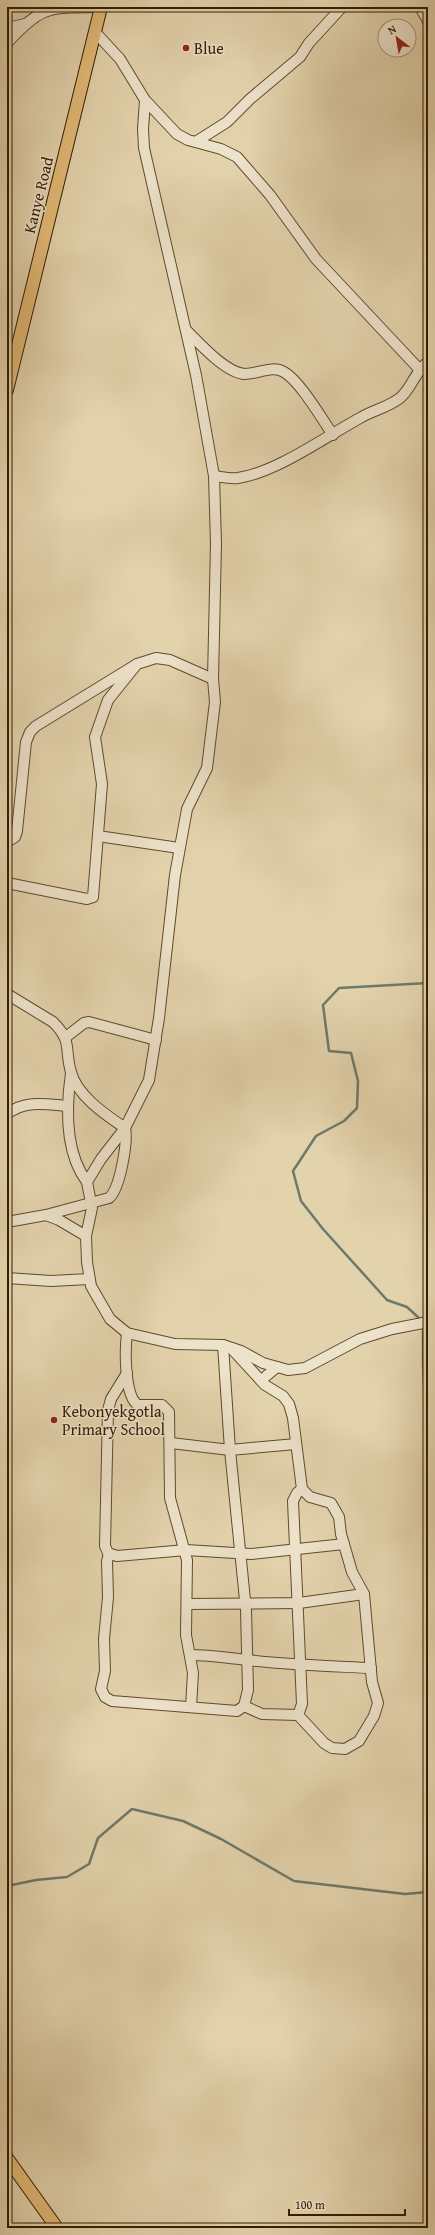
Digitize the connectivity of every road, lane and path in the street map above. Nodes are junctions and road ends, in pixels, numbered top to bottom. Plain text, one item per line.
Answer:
1 (101, 7) edge
2 (342, 7) edge
3 (420, 7) edge
4 (428, 21) edge
5 (25, 24) junction
6 (7, 28) edge
7 (94, 32) junction
8 (7, 43) edge
9 (145, 100) junction
10 (196, 141) junction
11 (187, 331) junction
12 (428, 362) edge
13 (420, 370) junction
14 (7, 390) edge
15 (333, 435) junction
16 (214, 476) junction
17 (138, 664) junction
18 (213, 679) junction
19 (98, 836) junction
20 (7, 842) edge
21 (179, 848) junction
22 (7, 883) edge
23 (7, 994) edge
24 (66, 1037) junction
25 (156, 1040) junction
26 (71, 1073) junction
27 (67, 1106) junction
28 (7, 1114) edge
29 (125, 1128) junction
30 (87, 1182) junction
31 (92, 1203) junction
32 (46, 1215) junction
33 (7, 1222) edge
34 (86, 1236) junction
35 (7, 1278) edge
36 (89, 1279) junction
37 (428, 1322) edge
38 (127, 1333) junction
39 (226, 1346) junction
40 (262, 1363) junction
41 (277, 1367) junction
42 (127, 1373) junction
43 (264, 1380) junction
44 (171, 1443) junction
45 (296, 1444) junction
46 (230, 1450) junction
47 (302, 1489) junction
48 (344, 1544) junction
49 (186, 1550) junction
50 (296, 1550) junction
51 (239, 1553) junction
52 (110, 1554) junction
53 (364, 1594) junction
54 (299, 1603) junction
55 (188, 1604) junction
56 (246, 1604) junction
57 (190, 1655) junction
58 (246, 1660) junction
59 (300, 1665) junction
60 (371, 1668) junction
61 (244, 1706) junction
62 (191, 1707) junction
63 (298, 1714) junction
64 (7, 2158) edge
65 (57, 2228) edge

1 - 5 street
1 - 7 main road, Kanye Road
2 - 10 street
3 - 4 street
5 - 6 street
5 - 8 street
7 - 9 street
7 - 14 main road, Kanye Road
9 - 10 street
9 - 11 street
10 - 13 street
11 - 15 street
11 - 16 street
12 - 13 street
13 - 15 street
15 - 16 street
16 - 18 street
17 - 18 street
17 - 19 street
17 - 20 street
18 - 21 street
19 - 21 street
19 - 22 street
21 - 25 street
23 - 24 street
24 - 25 street
24 - 26 street
25 - 29 street
26 - 27 street
26 - 29 street
27 - 28 street
27 - 30 street
29 - 30 street
29 - 31 street
30 - 31 street
31 - 32 street
31 - 34 street
32 - 33 street
32 - 34 street
34 - 36 street
35 - 36 street
36 - 38 street
37 - 41 street
38 - 39 street
38 - 42 street
39 - 40 street
39 - 43 street
39 - 46 street
40 - 41 street
40 - 43 street
41 - 43 street
42 - 44 street
42 - 52 street
43 - 45 street
44 - 46 street
44 - 49 street
45 - 46 street
45 - 47 street
46 - 51 street
47 - 48 street
47 - 50 street
48 - 50 street
48 - 53 street
49 - 51 street
49 - 52 street
49 - 55 street
50 - 51 street
50 - 54 street
51 - 56 street
52 - 62 street
53 - 54 street
53 - 60 street
54 - 56 street
54 - 59 street
55 - 56 street
55 - 57 street
56 - 58 street
57 - 58 street
57 - 62 street
58 - 59 street
58 - 61 street
59 - 60 street
59 - 63 street
60 - 63 street
61 - 62 street
61 - 63 street
64 - 65 main road

